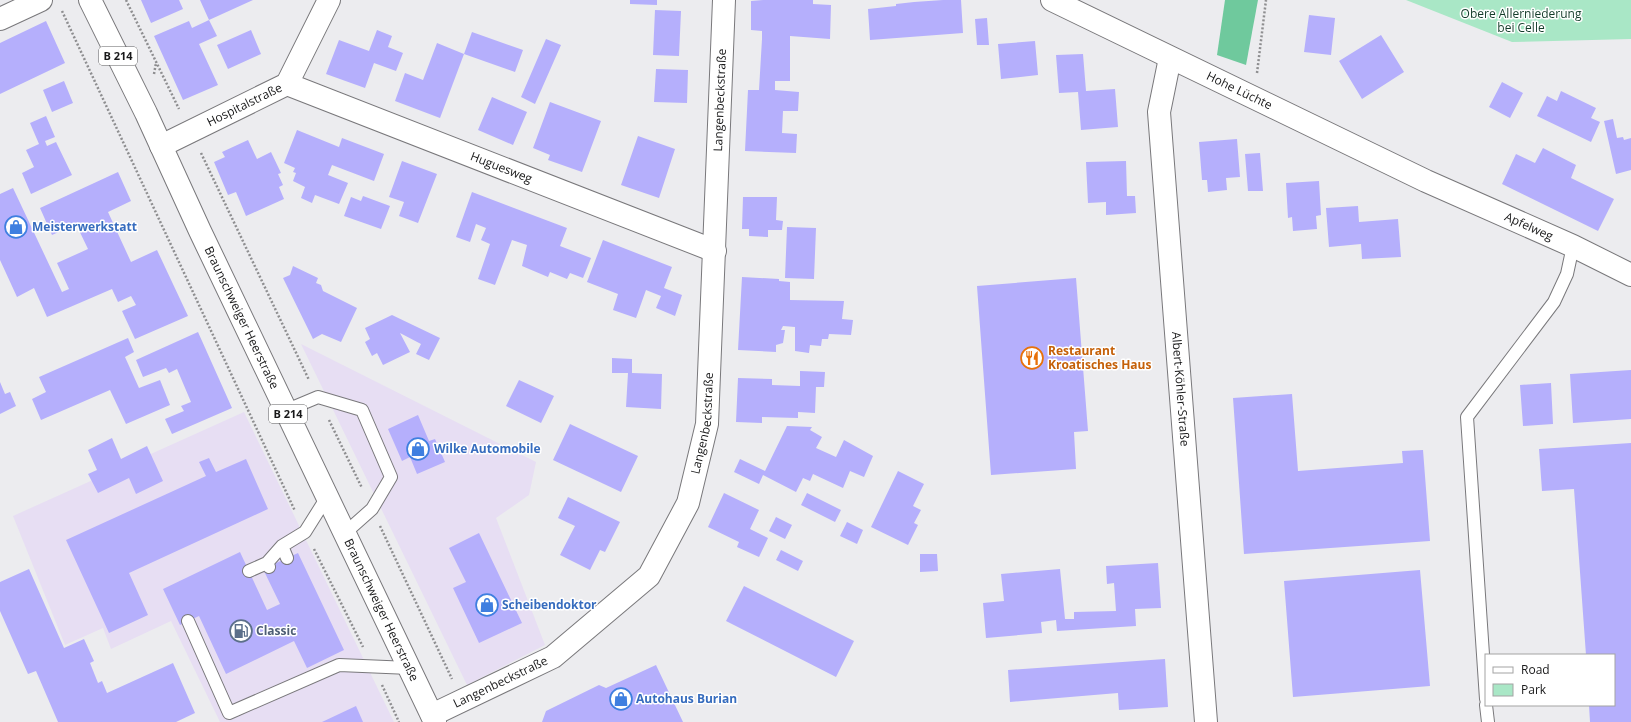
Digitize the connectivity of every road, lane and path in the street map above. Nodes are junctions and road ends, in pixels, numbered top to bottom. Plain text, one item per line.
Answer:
1 (90, 0) edge
2 (126, 0) edge
3 (329, 0) edge
4 (724, 0) edge
5 (1266, 0) edge
6 (1058, 1) edge
7 (50, 4) edge
8 (0, 19) edge
9 (1170, 58) junction
10 (156, 62) dead end
11 (287, 84) junction
12 (1254, 99) junction
13 (161, 146) junction
14 (1426, 182) joint
15 (1573, 246) junction
16 (715, 250) junction
17 (1631, 275) edge
18 (287, 410) junction
19 (327, 497) junction
20 (305, 532) junction
21 (346, 533) junction
22 (282, 546) junction
23 (287, 558) dead end
24 (249, 571) dead end
25 (188, 621) dead end
26 (373, 667) junction
27 (410, 668) junction
28 (1485, 684) edge
29 (1486, 706) edge
30 (434, 718) edge
31 (399, 722) edge
32 (1206, 722) edge
33 (1488, 722) edge

1 - 13 street, Braunschweiger Heerstraße / B 214
2 - 10 path
3 - 11 street, Hospitalstraße
4 - 16 street, Langenbeckstraße
5 - 12 path
6 - 9 street, Hohe Lüchte
7 - 8 street
7 - 20 path
9 - 12 street, Hohe Lüchte
9 - 32 street, Albert-Köhler-Straße
11 - 13 street, Hospitalstraße
11 - 16 street, Huguesweg
12 - 14 street, Hohe Lüchte
13 - 18 street, Braunschweiger Heerstraße / B 214
14 - 15 street, Apfelweg
15 - 17 street, Apfelweg
15 - 28 lane
16 - 30 street, Langenbeckstraße
18 - 19 street, Braunschweiger Heerstraße / B 214
18 - 21 lane
19 - 20 lane
19 - 21 street, Braunschweiger Heerstraße / B 214
20 - 22 lane
20 - 26 path
21 - 27 street, Braunschweiger Heerstraße / B 214
22 - 23 lane
22 - 24 lane
25 - 26 lane
26 - 27 lane
26 - 31 path
27 - 30 street, Braunschweiger Heerstraße / B 214
29 - 33 lane

